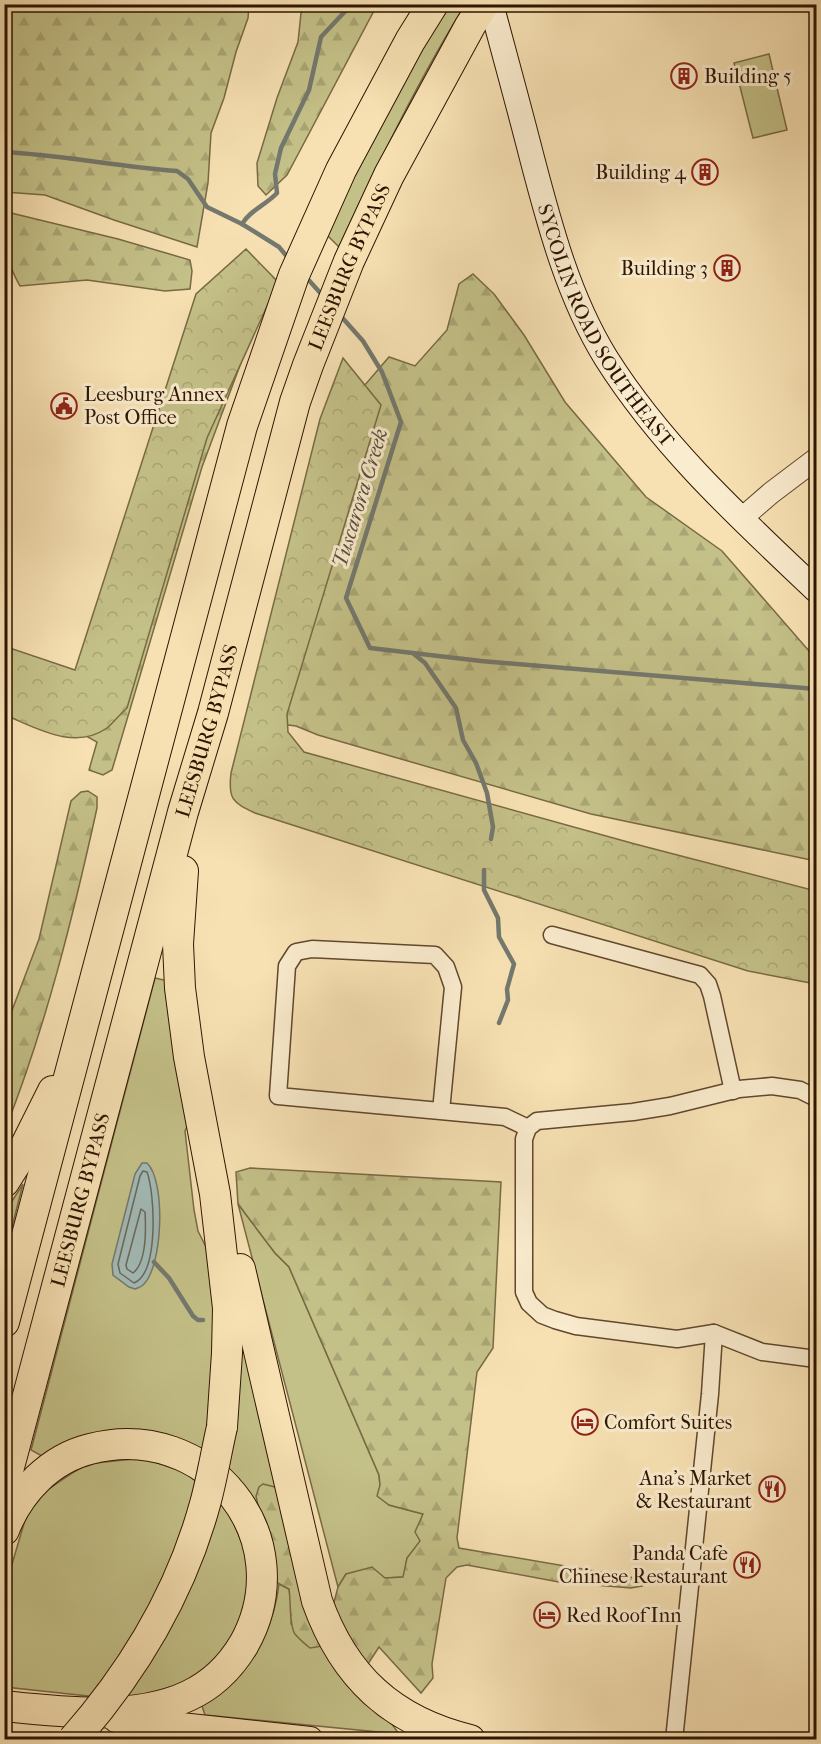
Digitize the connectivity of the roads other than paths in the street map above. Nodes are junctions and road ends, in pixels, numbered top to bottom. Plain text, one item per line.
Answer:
1 (433, 4) edge
2 (484, 4) edge
3 (491, 4) edge
4 (816, 459) edge
5 (741, 519) junction
6 (816, 590) edge
7 (213, 714) junction
8 (552, 935) dead end
9 (79, 1037) junction
10 (733, 1091) junction
11 (816, 1098) edge
12 (441, 1111) junction
13 (528, 1128) junction
14 (206, 1142) junction
15 (4, 1182) edge
16 (4, 1322) edge
17 (714, 1333) junction
18 (816, 1359) edge
19 (4, 1486) edge
20 (4, 1530) edge
21 (4, 1706) edge
22 (69, 1726) edge
23 (310, 1740) edge
24 (470, 1740) edge
25 (674, 1740) edge

1 - 9 highway
2 - 7 highway, LEESBURG BYPASS
3 - 5 main road, SYCOLIN ROAD SOUTHEAST
4 - 5 street
5 - 6 main road, SYCOLIN ROAD SOUTHEAST
7 - 14 highway
7 - 19 highway, LEESBURG BYPASS
8 - 10 street
9 - 15 highway
9 - 16 highway
10 - 11 street
10 - 13 street
12 - 12 street
12 - 13 street
13 - 17 street
14 - 22 highway, bridge
14 - 24 highway
17 - 18 street
17 - 25 street
20 - 22 highway
21 - 22 highway
22 - 23 main road

